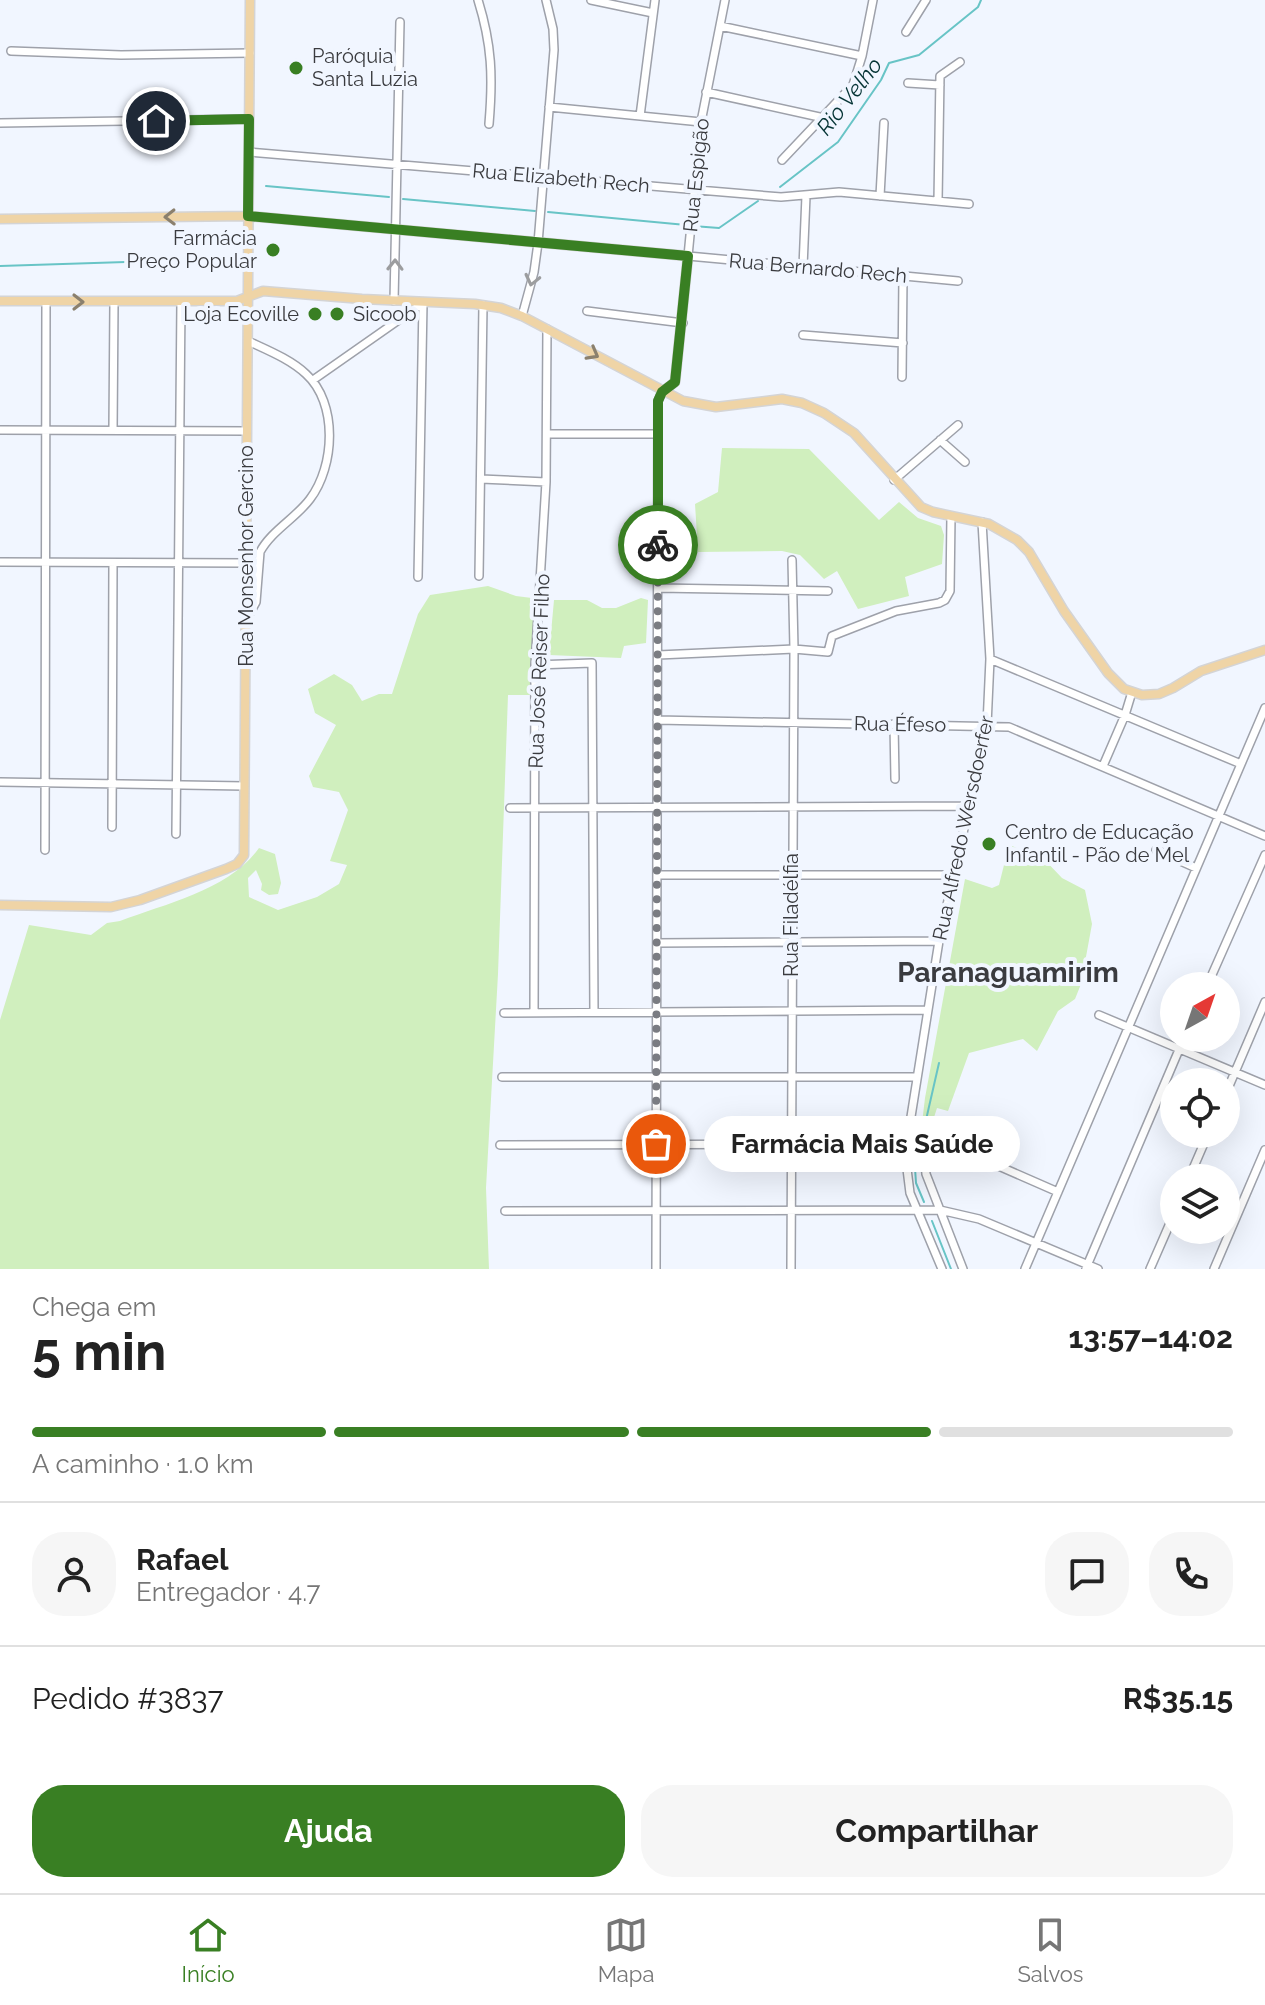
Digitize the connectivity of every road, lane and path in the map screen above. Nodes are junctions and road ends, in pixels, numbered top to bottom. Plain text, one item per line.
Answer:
1 (250, 0) edge
2 (478, 0) edge
3 (546, 0) edge
4 (591, 0) edge
5 (655, 0) edge
6 (725, 0) edge
7 (873, 0) edge
8 (926, 0) edge
9 (653, 13) junction
10 (400, 22) dead end
11 (720, 26) junction
12 (906, 32) dead end
13 (11, 51) dead end
14 (250, 53) junction
15 (862, 56) junction
16 (960, 62) dead end
17 (940, 81) junction
18 (908, 83) dead end
19 (706, 92) junction
20 (549, 107) junction
21 (640, 116) junction
22 (824, 118) junction
23 (249, 119) junction
24 (701, 122) junction
25 (0, 123) edge
26 (884, 123) dead end
27 (489, 124) dead end
28 (249, 152) junction
29 (782, 160) dead end
30 (397, 164) junction
31 (544, 177) junction
32 (694, 190) junction
33 (806, 196) junction
34 (880, 196) junction
35 (938, 201) junction
36 (969, 204) dead end
37 (248, 216) junction
38 (0, 219) edge
39 (396, 230) junction
40 (538, 243) junction
41 (688, 256) junction
42 (803, 267) junction
43 (903, 276) junction
44 (958, 281) dead end
45 (248, 297) junction
46 (0, 301) edge
47 (46, 301) junction
48 (394, 301) junction
49 (114, 302) junction
50 (181, 302) junction
51 (423, 303) junction
52 (483, 305) junction
53 (587, 311) dead end
54 (522, 316) junction
55 (683, 323) junction
56 (547, 329) junction
57 (803, 335) dead end
58 (248, 341) junction
59 (903, 343) junction
60 (902, 377) dead end
61 (313, 380) junction
62 (675, 382) junction
63 (662, 392) junction
64 (689, 403) junction
65 (958, 425) dead end
66 (0, 430) edge
67 (46, 430) junction
68 (113, 430) junction
69 (180, 431) junction
70 (247, 431) junction
71 (547, 434) junction
72 (658, 434) junction
73 (940, 440) junction
74 (965, 462) dead end
75 (481, 479) junction
76 (894, 480) junction
77 (546, 482) junction
78 (951, 516) junction
79 (982, 522) junction
80 (792, 560) dead end
81 (0, 562) edge
82 (46, 562) junction
83 (113, 563) junction
84 (179, 563) junction
85 (246, 563) junction
86 (479, 576) dead end
87 (418, 577) dead end
88 (658, 588) junction
89 (792, 590) junction
90 (828, 591) dead end
91 (246, 620) junction
92 (794, 649) junction
93 (1265, 650) edge
94 (658, 655) junction
95 (990, 659) junction
96 (535, 665) junction
97 (1132, 692) junction
98 (1265, 708) edge
99 (1125, 715) junction
100 (657, 720) junction
101 (792, 722) junction
102 (894, 724) junction
103 (987, 725) junction
104 (1241, 764) junction
105 (1103, 766) junction
106 (895, 779) dead end
107 (0, 782) edge
108 (45, 783) junction
109 (112, 784) junction
110 (177, 785) junction
111 (244, 786) junction
112 (970, 806) junction
113 (593, 807) junction
114 (657, 807) junction
115 (792, 807) junction
116 (510, 808) dead end
117 (535, 808) junction
118 (1219, 816) junction
119 (112, 827) dead end
120 (176, 834) dead end
121 (1265, 836) edge
122 (45, 850) dead end
123 (1156, 850) dead end
124 (1265, 855) edge
125 (1196, 868) junction
126 (657, 875) junction
127 (792, 875) junction
128 (953, 875) junction
129 (0, 905) edge
130 (939, 941) junction
131 (791, 942) junction
132 (657, 943) junction
133 (1213, 972) edge
134 (1265, 1002) edge
135 (928, 1010) junction
136 (791, 1011) junction
137 (594, 1012) junction
138 (657, 1012) junction
139 (504, 1013) dead end
140 (534, 1013) junction
141 (1099, 1015) dead end
142 (1128, 1028) junction
143 (1160, 1041) edge
144 (1178, 1052) edge
145 (1186, 1052) edge
146 (1225, 1068) edge
147 (1237, 1068) edge
148 (1240, 1074) edge
149 (502, 1077) dead end
150 (657, 1077) junction
151 (791, 1077) junction
152 (917, 1077) junction
153 (1265, 1085) edge
154 (656, 1144) junction
155 (791, 1144) junction
156 (907, 1144) junction
157 (500, 1145) dead end
158 (1265, 1150) edge
159 (1058, 1192) junction
160 (916, 1210) junction
161 (940, 1210) junction
162 (505, 1211) dead end
163 (656, 1211) junction
164 (791, 1211) junction
165 (1036, 1243) junction
166 (1161, 1244) edge
167 (1086, 1267) edge
168 (656, 1269) edge
169 (791, 1269) edge
170 (942, 1269) edge
171 (963, 1269) edge
172 (1025, 1269) edge
173 (1098, 1269) edge
174 (1150, 1269) edge
175 (1214, 1269) edge

1 - 14 main road, Rua Monsenhor Gercino
2 - 27 street
3 - 20 street
4 - 9 street
5 - 9 street
6 - 11 street, Rua Espigão
7 - 15 street
8 - 12 street
9 - 21 street
10 - 30 street
11 - 15 street
11 - 19 street, Rua Espigão
13 - 14 street
14 - 23 main road, Rua Monsenhor Gercino
15 - 22 street
16 - 17 street
17 - 18 street
17 - 35 street
19 - 22 street
19 - 24 street, Rua Espigão
20 - 21 street
20 - 31 street
21 - 24 street
22 - 29 street
23 - 25 street
23 - 28 main road, Rua Monsenhor Gercino
24 - 32 street, Rua Espigão
26 - 34 street
28 - 30 street, Rua Elizabeth Rech
28 - 37 main road, Rua Monsenhor Gercino
30 - 31 street, Rua Elizabeth Rech
30 - 39 street
31 - 32 street, Rua Elizabeth Rech
31 - 40 street
32 - 33 street, Rua Elizabeth Rech
32 - 41 street, Rua Espigão
33 - 34 street, Rua Elizabeth Rech
33 - 42 street
34 - 35 street, Rua Elizabeth Rech
35 - 36 street, Rua Elizabeth Rech
37 -> 38 main road, Rua Bernardo Rech
37 - 39 main road, Rua Bernardo Rech
37 - 45 main road, Rua Monsenhor Gercino
39 - 40 main road, Rua Bernardo Rech
48 -> 39 street
40 - 41 main road, Rua Bernardo Rech
40 -> 54 street
41 - 42 street, Rua Bernardo Rech
41 - 55 main road, Rua Espigão
42 - 43 street, Rua Bernardo Rech
43 - 44 street, Rua Bernardo Rech
43 - 59 street
45 - 48 main road
45 - 50 main road
45 - 58 main road, Rua Monsenhor Gercino
46 - 47 main road
47 -> 49 main road
47 - 67 street
48 - 51 main road
49 - 50 main road
49 - 68 street
50 - 69 street
51 - 52 main road
51 - 61 street
51 - 87 street
52 - 54 main road
52 - 75 street
53 - 55 street
54 - 56 main road
55 - 62 main road, Rua Espigão
56 -> 63 main road
56 - 71 street, Rua José Reiser Filho
57 - 59 street
58 - 61 street
58 - 70 main road, Rua Monsenhor Gercino
59 - 60 street
61 - 91 street
62 - 63 main road
62 - 64 main road
63 - 64 main road
63 - 72 street
64 - 76 main road
65 - 73 street
66 - 67 street
67 - 68 street
67 - 82 street
68 - 69 street
69 - 70 street
69 - 84 street
70 - 85 main road, Rua Monsenhor Gercino
71 - 72 street
71 - 77 street, Rua José Reiser Filho
72 - 88 street
73 - 74 street
73 - 76 street
75 - 77 street
75 - 86 street
76 - 78 main road
77 - 96 street, Rua José Reiser Filho
78 - 79 main road
78 - 92 street
79 - 95 street, Rua Alfredo Wersdoerfer
79 - 97 main road
80 - 89 street, Rua Filadélfia
81 - 82 street
82 - 83 street
82 - 108 street
83 - 84 street
83 - 109 street
84 - 85 street
84 - 110 street
85 - 91 main road, Rua Monsenhor Gercino
88 - 89 street
88 - 94 street
89 - 90 street
89 - 92 street, Rua Filadélfia
91 - 111 main road, Rua Monsenhor Gercino
92 - 94 street
92 - 101 street, Rua Filadélfia
93 - 97 main road
94 - 100 street
95 - 99 street
95 - 103 street, Rua Alfredo Wersdoerfer
96 - 113 street
96 - 117 street, Rua José Reiser Filho
97 - 99 street
98 - 104 street
99 - 104 street
99 - 105 street
100 - 101 street, Rua Éfeso
100 - 114 street
101 - 102 street, Rua Éfeso
101 - 115 street, Rua Filadélfia
102 - 103 street, Rua Éfeso
102 - 106 street
103 - 105 street, Rua Éfeso
103 - 112 street, Rua Alfredo Wersdoerfer
104 - 118 street
105 - 118 street, Rua Éfeso
107 - 108 street
108 - 109 street
108 - 122 street
109 - 110 street
109 - 119 street
110 - 111 street
110 - 120 street
111 - 129 main road, Rua Monsenhor Gercino
112 - 115 street
112 - 128 street, Rua Alfredo Wersdoerfer
113 - 114 street
113 - 117 street
113 - 137 street
114 - 115 street
114 - 126 street
115 - 127 street, Rua Filadélfia
116 - 117 street
117 - 140 street, Rua José Reiser Filho
118 - 121 street, Rua Éfeso
118 - 125 street
123 - 125 street
124 - 133 street
125 - 142 street
126 - 127 street
126 - 132 street
127 - 128 street
127 - 131 street, Rua Filadélfia
128 - 130 street, Rua Alfredo Wersdoerfer
130 - 131 street
130 - 135 street, Rua Alfredo Wersdoerfer
131 - 132 street
131 - 136 street, Rua Filadélfia
132 - 138 street
134 - 147 street
135 - 136 street
135 - 152 street, Rua Alfredo Wersdoerfer
136 - 138 street
136 - 151 street, Rua Filadélfia
137 - 138 street
137 - 140 street
138 - 150 street
139 - 140 street
141 - 142 street
142 - 143 street
142 - 159 street
144 - 167 street
145 - 146 street
148 - 153 street
149 - 150 street
150 - 151 street
150 - 154 street
151 - 152 street
151 - 155 street, Rua Filadélfia
152 - 156 street, Rua Alfredo Wersdoerfer
154 - 155 street
154 - 157 street
154 - 163 street
155 - 156 street
155 - 164 street, Rua Filadélfia
156 - 160 street, Rua Alfredo Wersdoerfer
158 - 175 street
159 - 161 street
159 - 165 street
160 - 161 street
160 - 164 street
160 - 170 street, Rua Alfredo Wersdoerfer
161 - 165 street
161 - 171 street
162 - 163 street
163 - 164 street
163 - 168 street
164 - 169 street, Rua Filadélfia
165 - 167 street
165 - 172 street
166 - 174 street
167 - 173 street

